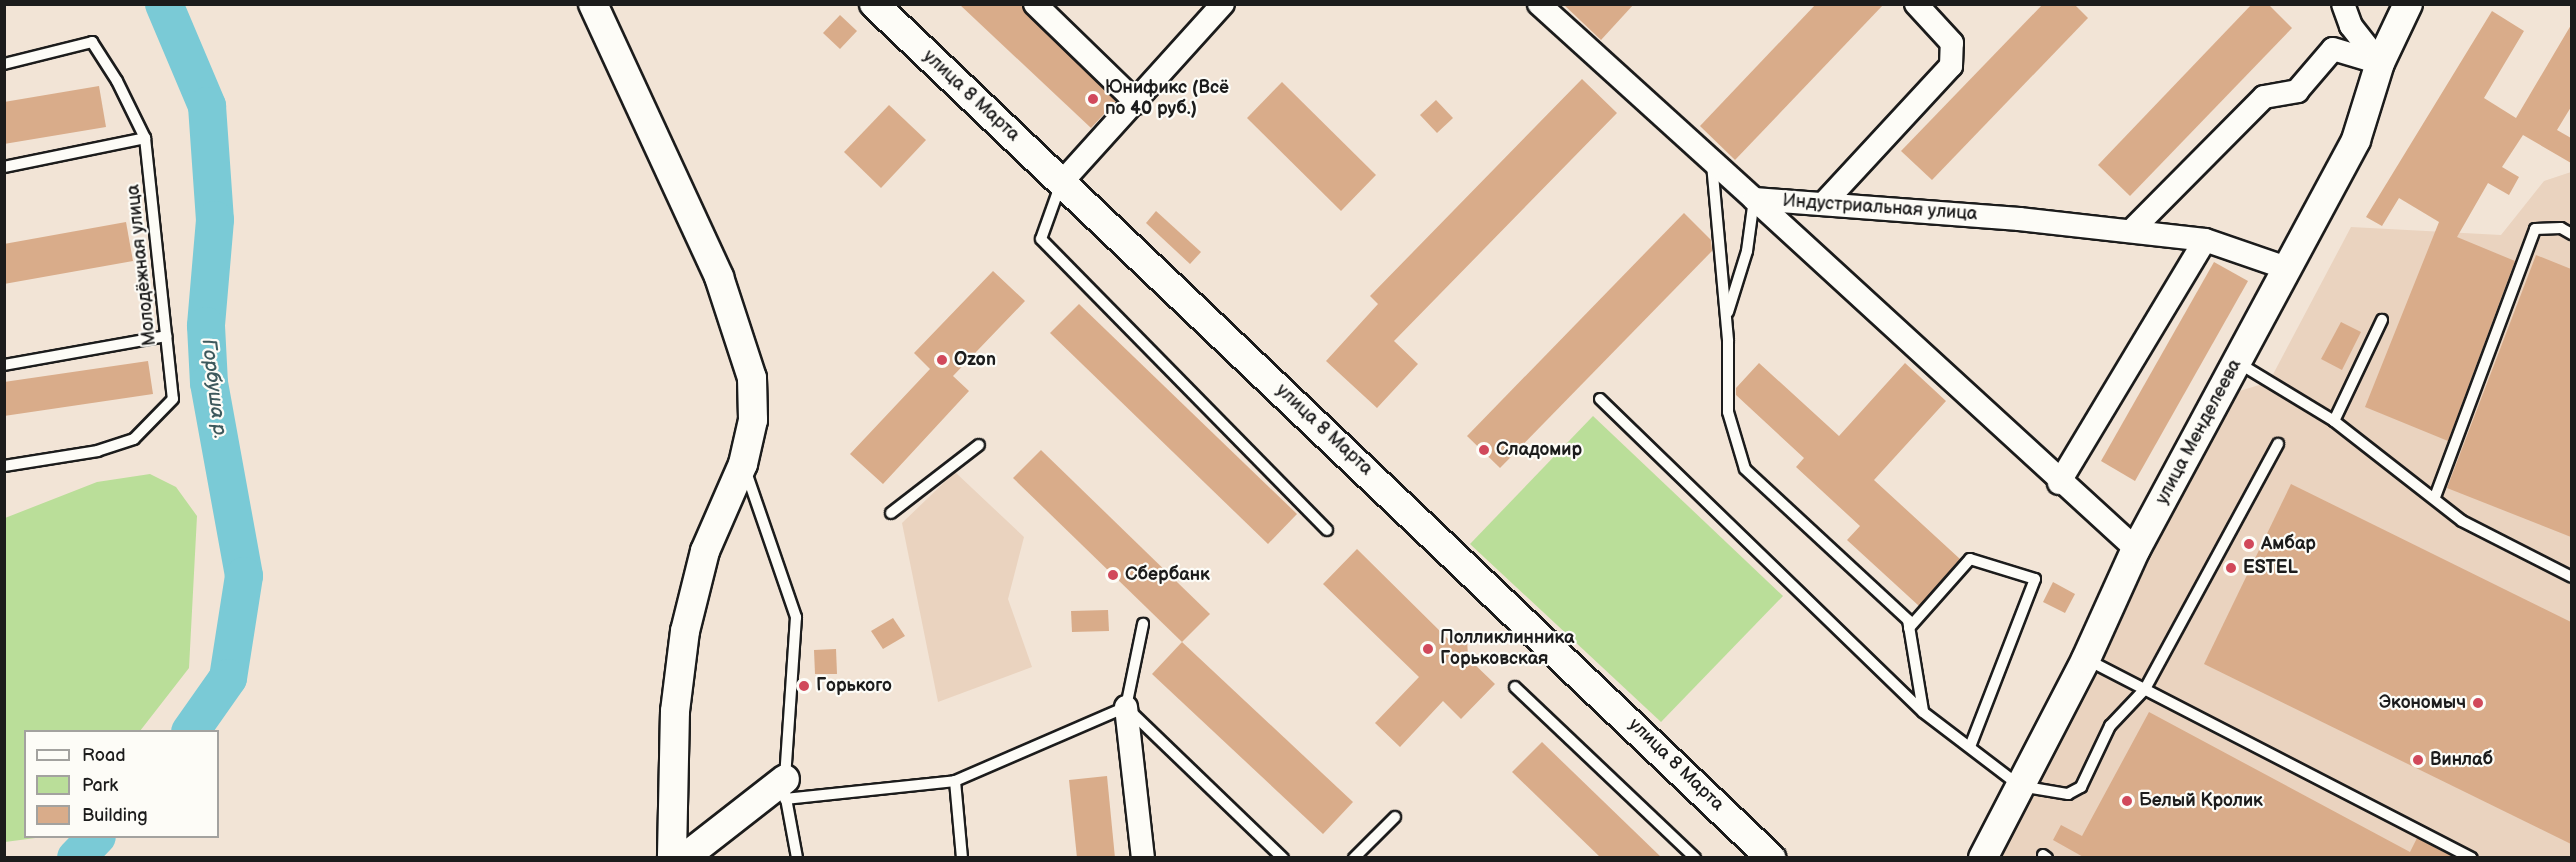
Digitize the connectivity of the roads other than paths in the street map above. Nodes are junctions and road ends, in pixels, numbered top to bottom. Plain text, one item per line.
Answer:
1 (593, 4) edge
2 (874, 4) edge
3 (1035, 4) edge
4 (1223, 4) edge
5 (1539, 4) edge
6 (1917, 4) edge
7 (2343, 4) edge
8 (2408, 4) edge
9 (2380, 63) junction
10 (4, 64) edge
11 (1137, 103) junction
12 (145, 138) junction
13 (1711, 160) junction
14 (4, 167) edge
15 (1062, 182) junction
16 (1754, 199) junction
17 (1824, 203) junction
18 (2132, 230) junction
19 (2571, 234) edge
20 (2205, 240) junction
21 (2289, 269) junction
22 (1726, 318) junction
23 (2382, 320) dead end
24 (166, 336) junction
25 (2236, 362) junction
26 (4, 365) edge
27 (1600, 399) dead end
28 (2334, 422) junction
29 (2278, 444) dead end
30 (979, 445) dead end
31 (743, 464) junction
32 (4, 466) edge
33 (2059, 483) junction
34 (2435, 497) junction
35 (891, 513) dead end
36 (1327, 530) dead end
37 (2136, 549) junction
38 (2571, 577) edge
39 (1143, 624) dead end
40 (1909, 628) junction
41 (2086, 659) junction
42 (1515, 687) dead end
43 (2145, 689) junction
44 (1126, 707) junction
45 (1923, 712) junction
46 (1970, 747) junction
47 (955, 781) junction
48 (2020, 786) junction
49 (785, 789) junction
50 (1395, 817) dead end
51 (672, 858) edge
52 (684, 858) edge
53 (797, 858) edge
54 (962, 858) edge
55 (1143, 858) edge
56 (1283, 858) edge
57 (1354, 858) edge
58 (1695, 858) edge
59 (1772, 858) edge
60 (1983, 858) edge
61 (2472, 858) edge

1 - 31 street
2 - 15 street, улица 8 Марта
3 - 11 street
4 - 11 street
5 - 13 street
6 - 17 street
7 - 9 street
8 - 9 street, улица Менделеева
9 - 18 street
9 - 21 street, улица Менделеева
10 - 12 lane, Молодёжная улица
11 - 15 street
12 - 14 lane
12 - 24 lane, Молодёжная улица
13 - 16 street
13 - 22 lane
15 - 36 lane
15 - 59 street, улица 8 Марта
16 - 17 street, Индустриальная улица
16 - 22 lane
16 - 33 street
17 - 18 street, Индустриальная улица
18 - 20 street, Индустриальная улица
19 - 34 lane
20 - 21 street, Индустриальная улица
20 - 33 street
21 - 25 street, улица Менделеева
22 - 40 lane
23 - 28 lane
24 - 26 lane
24 - 32 lane, Молодёжная улица
25 - 28 lane
25 - 37 street, улица Менделеева
27 - 45 lane
28 - 34 lane
29 - 43 lane
30 - 35 lane
31 - 49 lane
31 - 51 street
33 - 37 street
34 - 38 lane
37 - 41 street, улица Менделеева
39 - 44 lane
40 - 45 lane
40 - 46 lane
41 - 43 lane
41 - 48 street, улица Менделеева
42 - 58 lane
43 - 48 lane
43 - 61 lane
44 - 47 lane
44 - 55 street
44 - 56 lane
45 - 46 lane
46 - 48 lane
47 - 49 lane
47 - 54 lane
48 - 60 street, улица Менделеева
49 - 52 street
49 - 53 lane
50 - 57 lane

